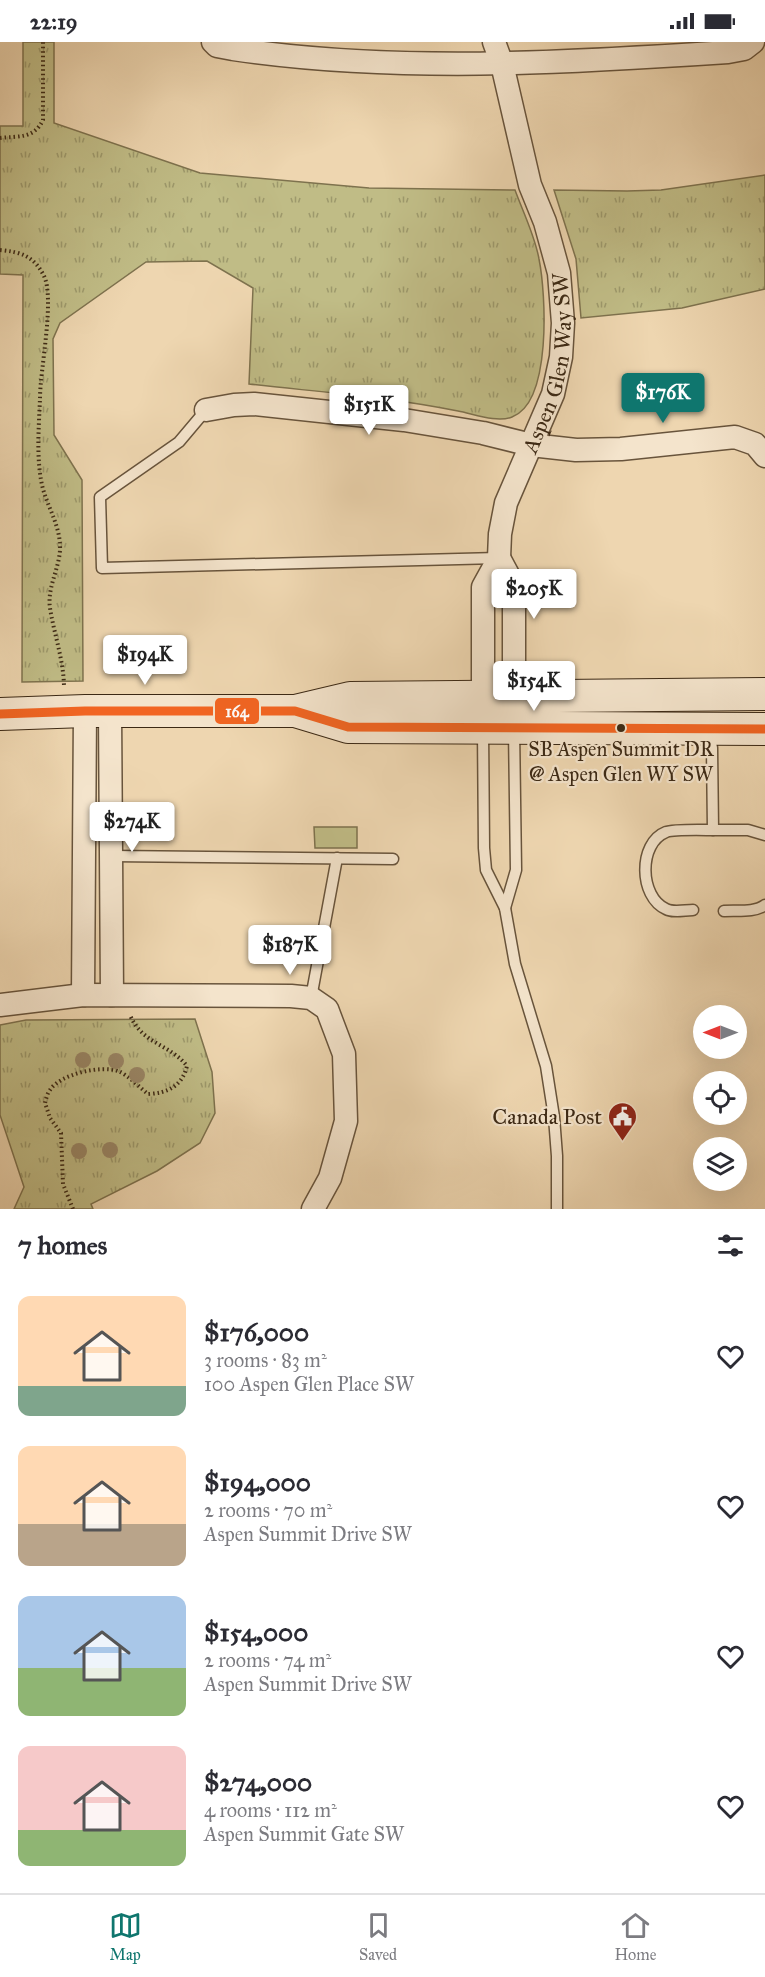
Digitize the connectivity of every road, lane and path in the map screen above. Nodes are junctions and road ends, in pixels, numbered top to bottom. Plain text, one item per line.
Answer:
1 (43, 42) edge
2 (213, 42) edge
3 (494, 42) edge
4 (753, 42) edge
5 (502, 64) junction
6 (0, 138) edge
7 (0, 250) edge
8 (206, 410) joint
9 (531, 445) junction
10 (765, 456) edge
11 (499, 558) junction
12 (765, 694) edge
13 (483, 696) junction
14 (514, 696) junction
15 (86, 705) junction
16 (295, 711) junction
17 (0, 714) edge
18 (499, 729) junction
19 (709, 729) junction
20 (765, 729) edge
21 (713, 830) junction
22 (765, 835) edge
23 (84, 856) junction
24 (112, 856) junction
25 (337, 858) junction
26 (393, 858) dead end
27 (765, 905) edge
28 (505, 908) junction
29 (693, 910) dead end
30 (724, 911) dead end
31 (83, 995) junction
32 (112, 995) junction
33 (311, 998) junction
34 (0, 1005) edge
35 (130, 1016) dead end
36 (72, 1209) edge
37 (313, 1209) edge
38 (557, 1209) edge

1 - 6 path
2 - 5 street
3 - 5 street, Aspen Glen Way SW
4 - 5 street
5 - 9 street, Aspen Glen Way SW
7 - 15 path
8 - 9 street
8 - 11 lane
9 - 10 street
9 - 11 street, Aspen Glen Way SW
11 - 13 street, Aspen Glen Way SW
11 - 14 street
12 - 14 street
13 - 14 street
13 - 16 street
13 - 18 street, Aspen Glen Way SW
14 - 18 street
15 - 16 street
15 - 17 street
15 - 23 street
15 - 24 street
16 - 18 street
18 - 19 street
18 - 28 lane
18 - 28 lane
19 - 20 street
19 - 21 lane
21 - 22 lane
21 - 29 lane
23 - 24 street
23 - 31 street
24 - 25 lane
24 - 32 street
25 - 26 lane
25 - 33 lane
27 - 30 lane
28 - 38 lane
31 - 32 street
31 - 34 street
32 - 33 street
33 - 37 street
35 - 36 path

